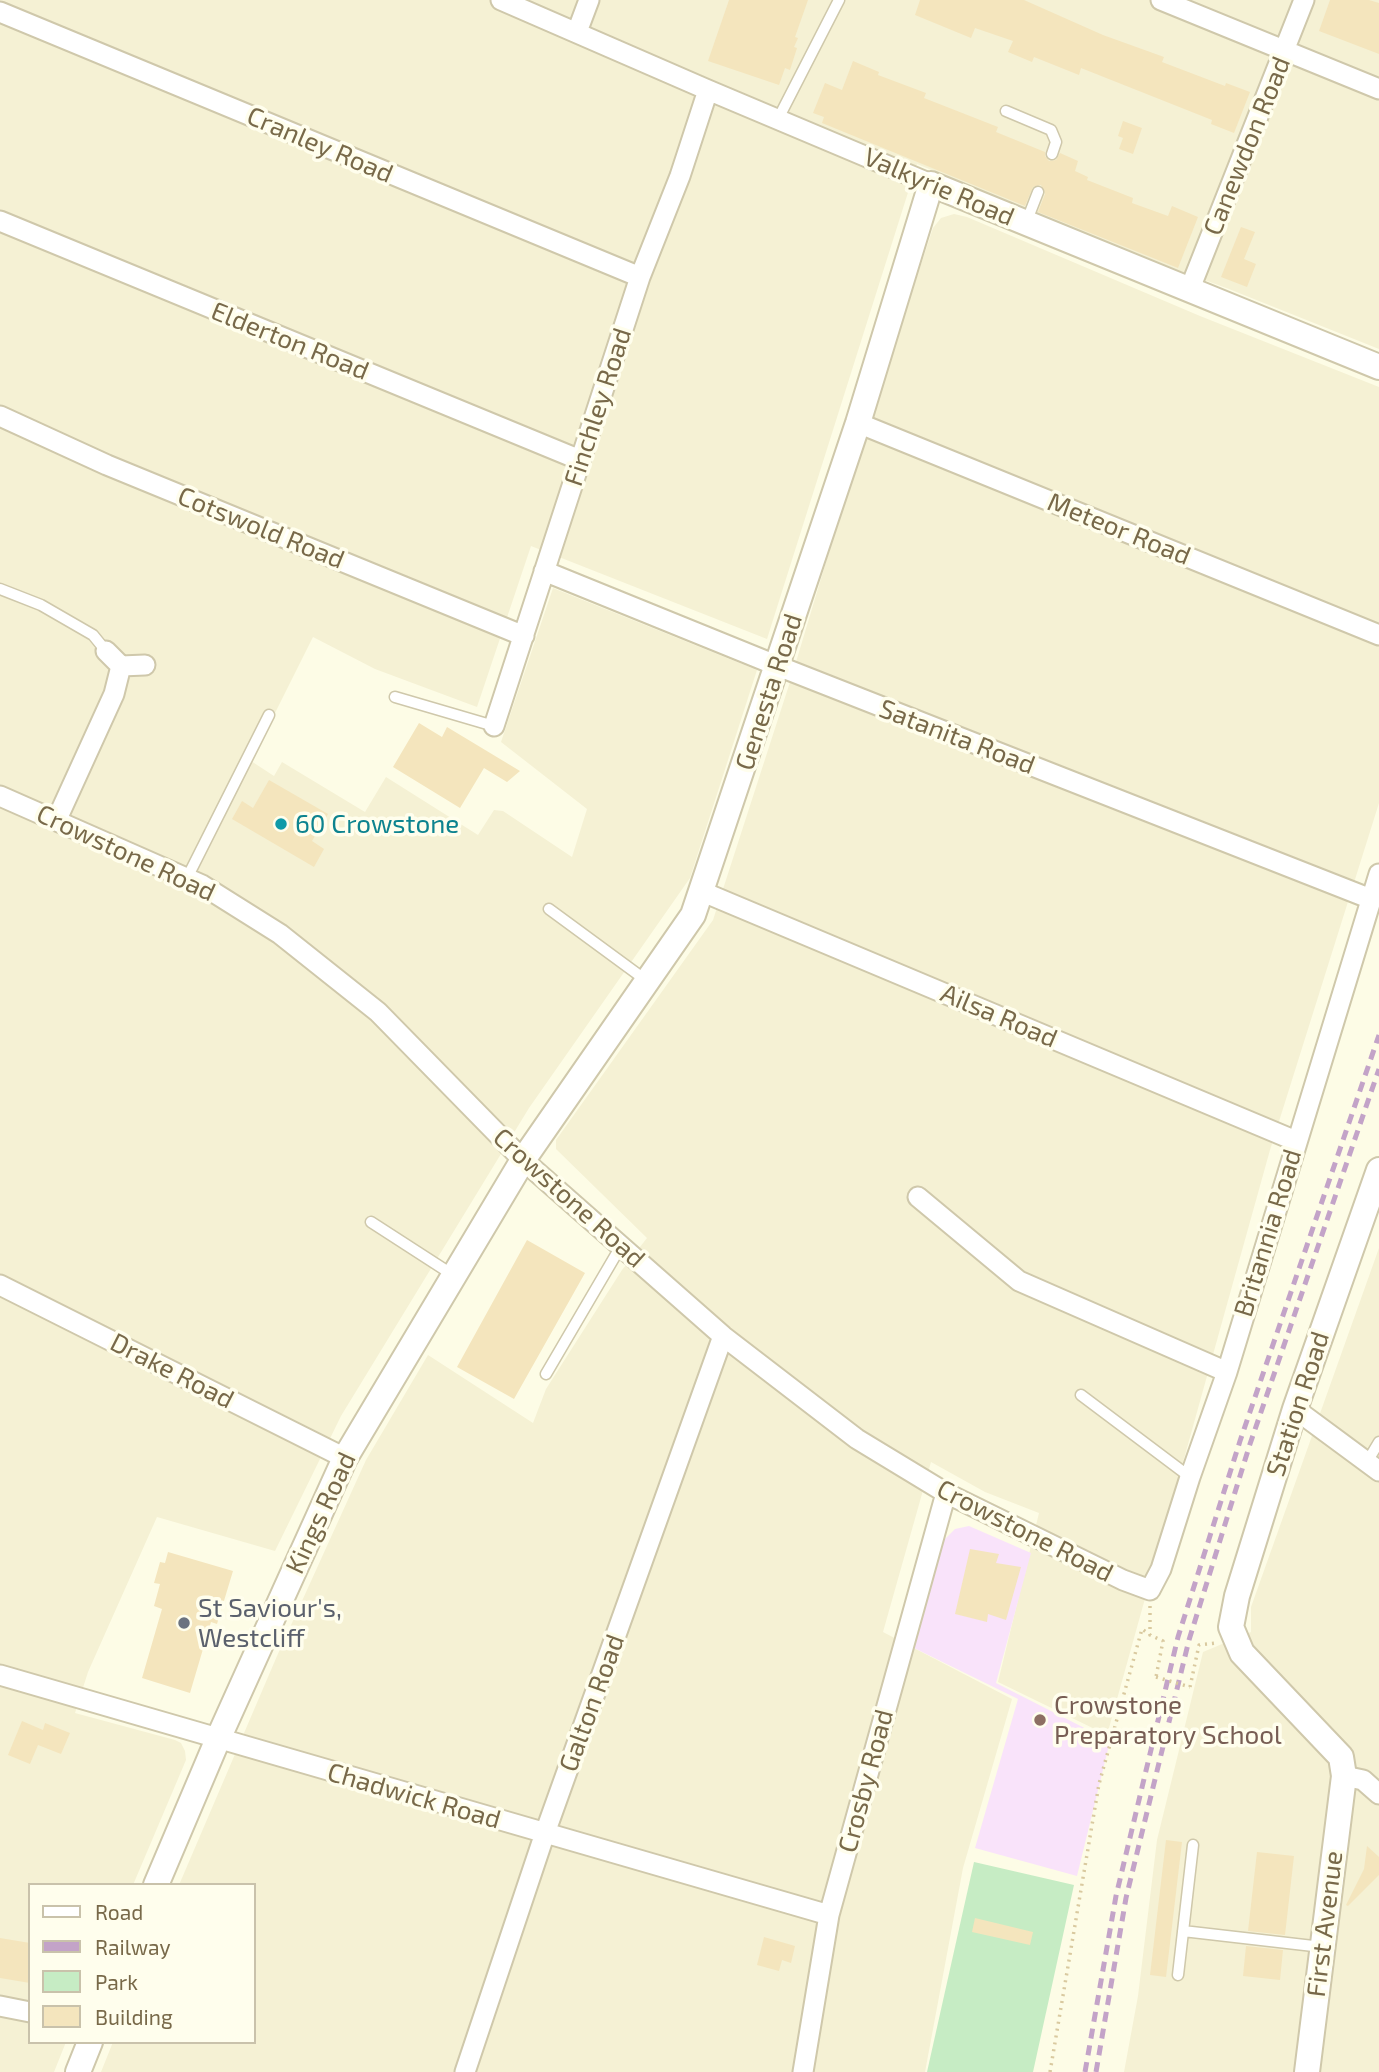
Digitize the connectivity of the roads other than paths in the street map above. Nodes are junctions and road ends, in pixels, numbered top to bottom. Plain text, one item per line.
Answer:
1 (501, 0) edge
2 (589, 0) edge
3 (839, 0) edge
4 (1161, 0) edge
5 (1304, 0) edge
6 (1185, 4) edge
7 (0, 12) edge
8 (577, 32) junction
9 (1285, 52) junction
10 (1379, 89) edge
11 (708, 90) junction
12 (1006, 111) dead end
13 (778, 119) junction
14 (1052, 154) dead end
15 (931, 184) junction
16 (1038, 192) dead end
17 (0, 221) edge
18 (1026, 223) junction
19 (640, 277) junction
20 (1189, 291) junction
21 (1379, 367) edge
22 (0, 416) edge
23 (858, 423) junction
24 (580, 460) junction
25 (544, 571) junction
26 (0, 589) edge
27 (1379, 635) edge
28 (524, 636) junction
29 (106, 651) joint
30 (145, 665) dead end
31 (121, 666) junction
32 (778, 666) junction
33 (395, 697) dead end
34 (269, 715) dead end
35 (494, 726) joint
36 (0, 796) edge
37 (57, 819) junction
38 (1379, 874) edge
39 (187, 878) junction
40 (702, 892) junction
41 (1371, 899) junction
42 (549, 909) dead end
43 (647, 981) junction
44 (1296, 1141) junction
45 (523, 1160) junction
46 (1378, 1177) edge
47 (918, 1197) dead end
48 (371, 1222) dead end
49 (621, 1246) junction
50 (453, 1275) junction
51 (0, 1285) edge
52 (723, 1336) junction
53 (1227, 1372) junction
54 (546, 1374) dead end
55 (1081, 1395) dead end
56 (1294, 1409) junction
57 (1379, 1441) edge
58 (345, 1458) junction
59 (1373, 1467) edge
60 (1190, 1477) junction
61 (946, 1493) junction
62 (1150, 1590) joint
63 (0, 1675) edge
64 (218, 1739) junction
65 (1344, 1776) junction
66 (1379, 1794) edge
67 (545, 1833) junction
68 (1194, 1845) dead end
69 (157, 1883) edge
70 (829, 1915) junction
71 (1183, 1931) junction
72 (1322, 1947) junction
73 (1178, 1975) dead end
74 (0, 2006) edge
75 (28, 2012) edge
76 (89, 2044) edge
77 (78, 2072) edge
78 (465, 2072) edge
79 (803, 2072) edge
80 (1307, 2072) edge

1 - 8 street, Valkyrie Road
2 - 8 street
3 - 13 lane
4 - 6 street
5 - 9 street, Canewdon Road
6 - 9 street
7 - 19 street, Cranley Road
8 - 11 street, Valkyrie Road
9 - 10 street
9 - 20 street, Canewdon Road
11 - 13 street, Valkyrie Road
11 - 19 street, Finchley Road
12 - 14 lane
13 - 15 street, Valkyrie Road
15 - 18 street, Valkyrie Road
15 - 23 street, Genesta Road
16 - 18 lane
17 - 24 street, Elderton Road
18 - 20 street, Valkyrie Road
19 - 24 street, Finchley Road
20 - 21 street, Valkyrie Road
22 - 28 street, Cotswold Road
23 - 27 street, Meteor Road
23 - 32 street, Genesta Road
24 - 25 street, Finchley Road
25 - 28 street, Finchley Road
25 - 32 street, Satanita Road
26 - 29 lane
28 - 35 street, Finchley Road
29 - 31 street
30 - 31 street
31 - 37 street
32 - 40 street, Genesta Road
32 - 41 street, Satanita Road
33 - 35 lane
34 - 39 lane
36 - 37 street, Crowstone Road
37 - 39 street, Crowstone Road
38 - 41 street, Britannia Road
39 - 45 street, Crowstone Road
40 - 43 street, Genesta Road
40 - 44 street, Ailsa Road
41 - 44 street, Britannia Road
42 - 43 lane
43 - 45 street, Genesta Road
44 - 53 street, Britannia Road
45 - 49 street, Crowstone Road
45 - 50 street, Kings Road
46 - 56 street, Station Road
47 - 53 street
48 - 50 lane
49 - 52 street, Crowstone Road
49 - 54 lane
50 - 58 street, Kings Road
51 - 58 street, Drake Road
52 - 61 street, Crowstone Road
52 - 67 street, Galton Road
53 - 60 street, Britannia Road
55 - 60 lane
56 - 59 street
56 - 65 street, Station Road
57 - 59 lane
58 - 64 street, Kings Road
60 - 62 street, Britannia Road
61 - 62 street, Crowstone Road
61 - 70 street, Crosby Road
63 - 64 street, Chadwick Road
64 - 67 street, Chadwick Road
64 - 69 street, Kings Road
65 - 66 street
65 - 72 street, First Avenue
67 - 70 street, Chadwick Road
67 - 78 street, Galton Road
68 - 71 lane
70 - 79 street, Crosby Road
71 - 72 lane
71 - 73 lane
72 - 80 street, First Avenue
74 - 75 street
76 - 77 street

